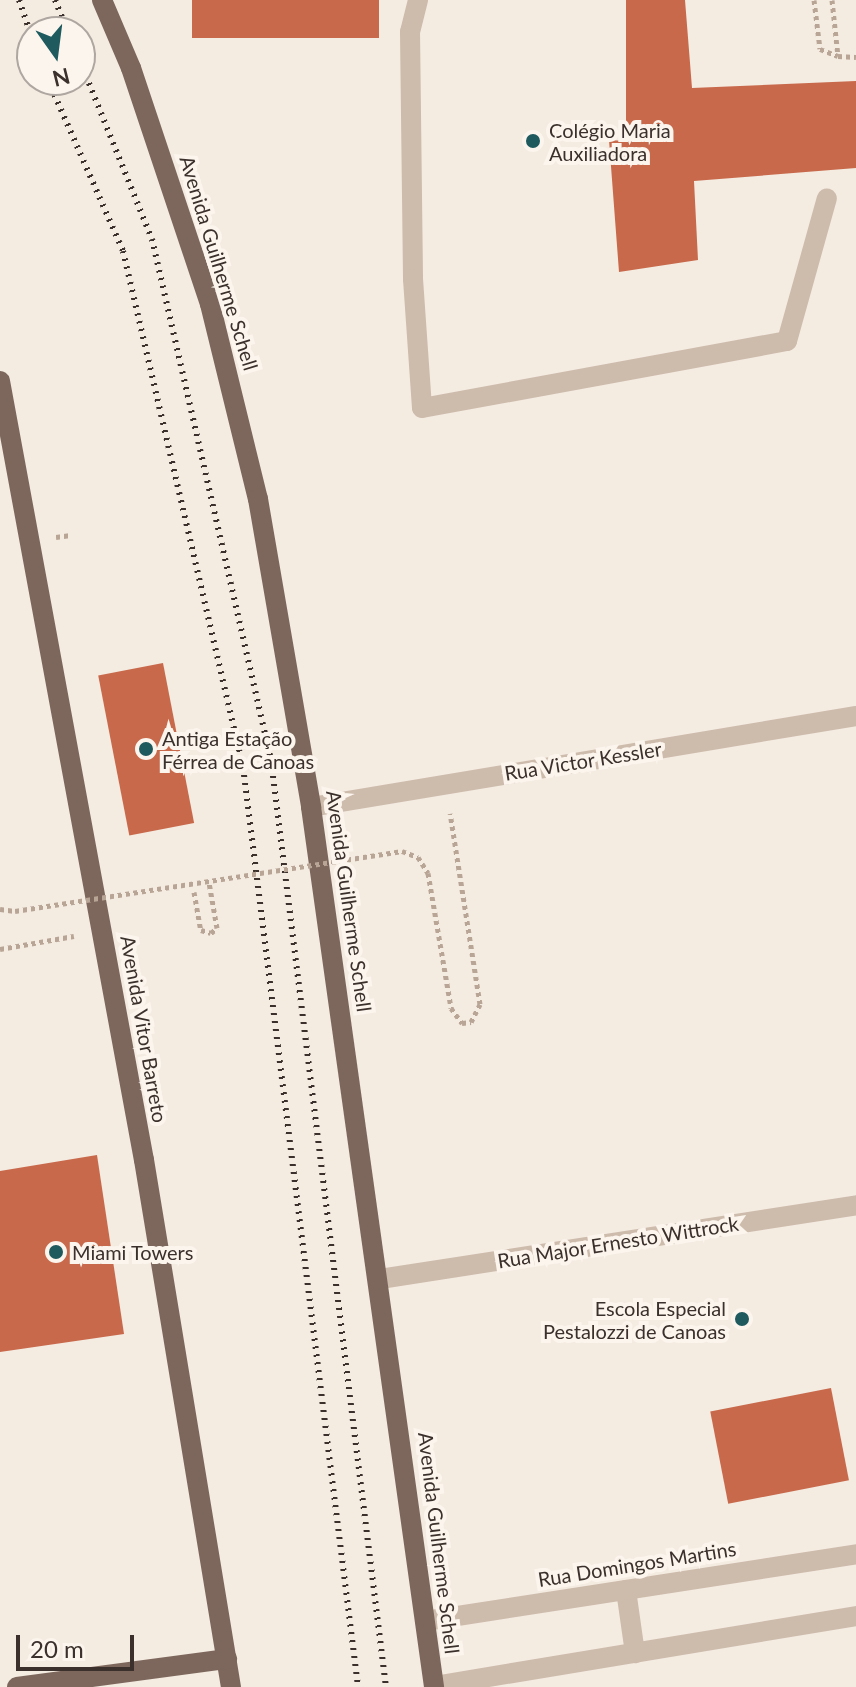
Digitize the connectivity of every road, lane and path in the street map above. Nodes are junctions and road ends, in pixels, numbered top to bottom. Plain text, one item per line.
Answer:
1 (102, 0) edge
2 (418, 0) edge
3 (814, 0) edge
4 (832, 0) edge
5 (838, 56) junction
6 (856, 57) edge
7 (827, 198) dead end
8 (0, 381) edge
9 (856, 716) edge
10 (311, 807) junction
11 (453, 832) dead end
12 (209, 882) junction
13 (194, 892) dead end
14 (0, 909) edge
15 (102, 932) junction
16 (0, 949) edge
17 (856, 1205) edge
18 (380, 1279) junction
19 (856, 1554) edge
20 (626, 1590) junction
21 (856, 1616) edge
22 (425, 1621) junction
23 (635, 1653) junction
24 (227, 1659) junction
25 (434, 1686) edge
26 (17, 1687) edge
27 (231, 1687) edge

1 - 10 main road, Avenida Guilherme Schell
2 - 7 street
3 - 5 path
4 - 5 path
5 - 6 path
8 - 15 main road, Avenida Vitor Barreto
9 - 10 street, Rua Victor Kessler
10 - 18 main road, Avenida Guilherme Schell
11 - 12 path, bridge
12 - 13 path
12 - 14 path, bridge
15 - 16 path
15 - 24 main road, Avenida Vitor Barreto
17 - 18 street, Rua Major Ernesto Wittrock
18 - 22 main road, Avenida Guilherme Schell
19 - 20 street, Rua Domingos Martins
20 - 22 street, Rua Domingos Martins
20 - 23 street
21 - 23 street
22 - 25 main road, Avenida Guilherme Schell
23 - 25 street
24 - 26 main road
24 - 27 main road, Avenida Vitor Barreto

